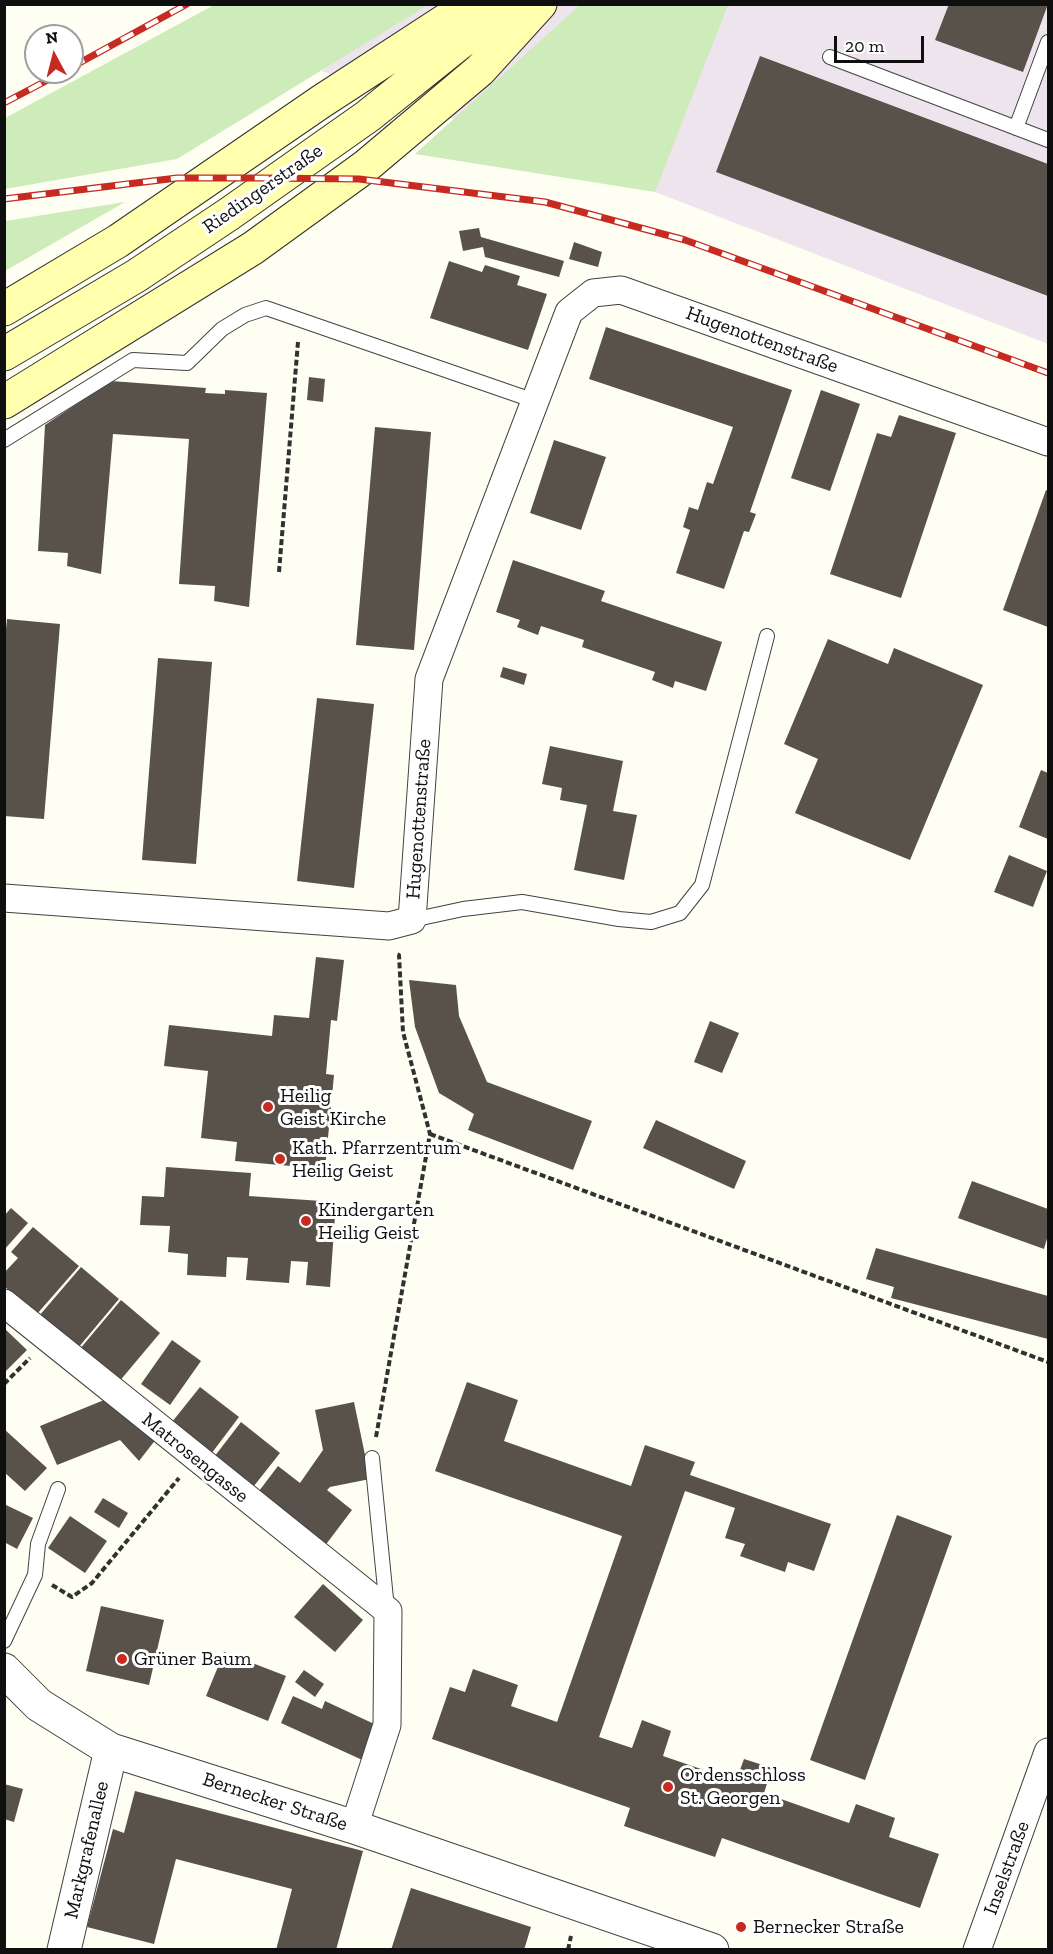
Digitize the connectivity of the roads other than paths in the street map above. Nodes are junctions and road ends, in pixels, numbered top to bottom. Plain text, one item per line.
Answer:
1 (471, 4) edge
2 (508, 4) edge
3 (540, 4) edge
4 (1048, 42) edge
5 (830, 57) dead end
6 (1016, 128) junction
7 (1048, 140) edge
8 (4, 309) edge
9 (4, 354) edge
10 (535, 401) junction
11 (4, 402) edge
12 (4, 440) edge
13 (1048, 442) edge
14 (767, 636) dead end
15 (4, 898) edge
16 (412, 920) junction
17 (4, 1303) edge
18 (372, 1458) road end
19 (58, 1490) dead end
20 (388, 1611) junction
21 (4, 1641) edge
22 (4, 1670) edge
23 (111, 1749) junction
24 (1048, 1752) edge
25 (354, 1827) junction
26 (64, 1950) edge
27 (712, 1950) edge
28 (977, 1950) edge

1 - 8 main road
2 - 9 main road, Riedingerstraße
3 - 11 main road
4 - 6 lane
5 - 6 lane
6 - 7 lane
10 - 12 lane
10 - 13 street, Hugenottenstraße
10 - 16 street, Hugenottenstraße
14 - 16 lane
15 - 16 street, Hugenottenstraße
17 - 20 street, Matrosengasse
18 - 20 lane
19 - 21 lane
20 - 25 street
22 - 23 street
23 - 25 street, Bernecker Straße
23 - 26 street, Markgrafenallee
24 - 28 street, Inselstraße
25 - 27 street, Bernecker Straße

